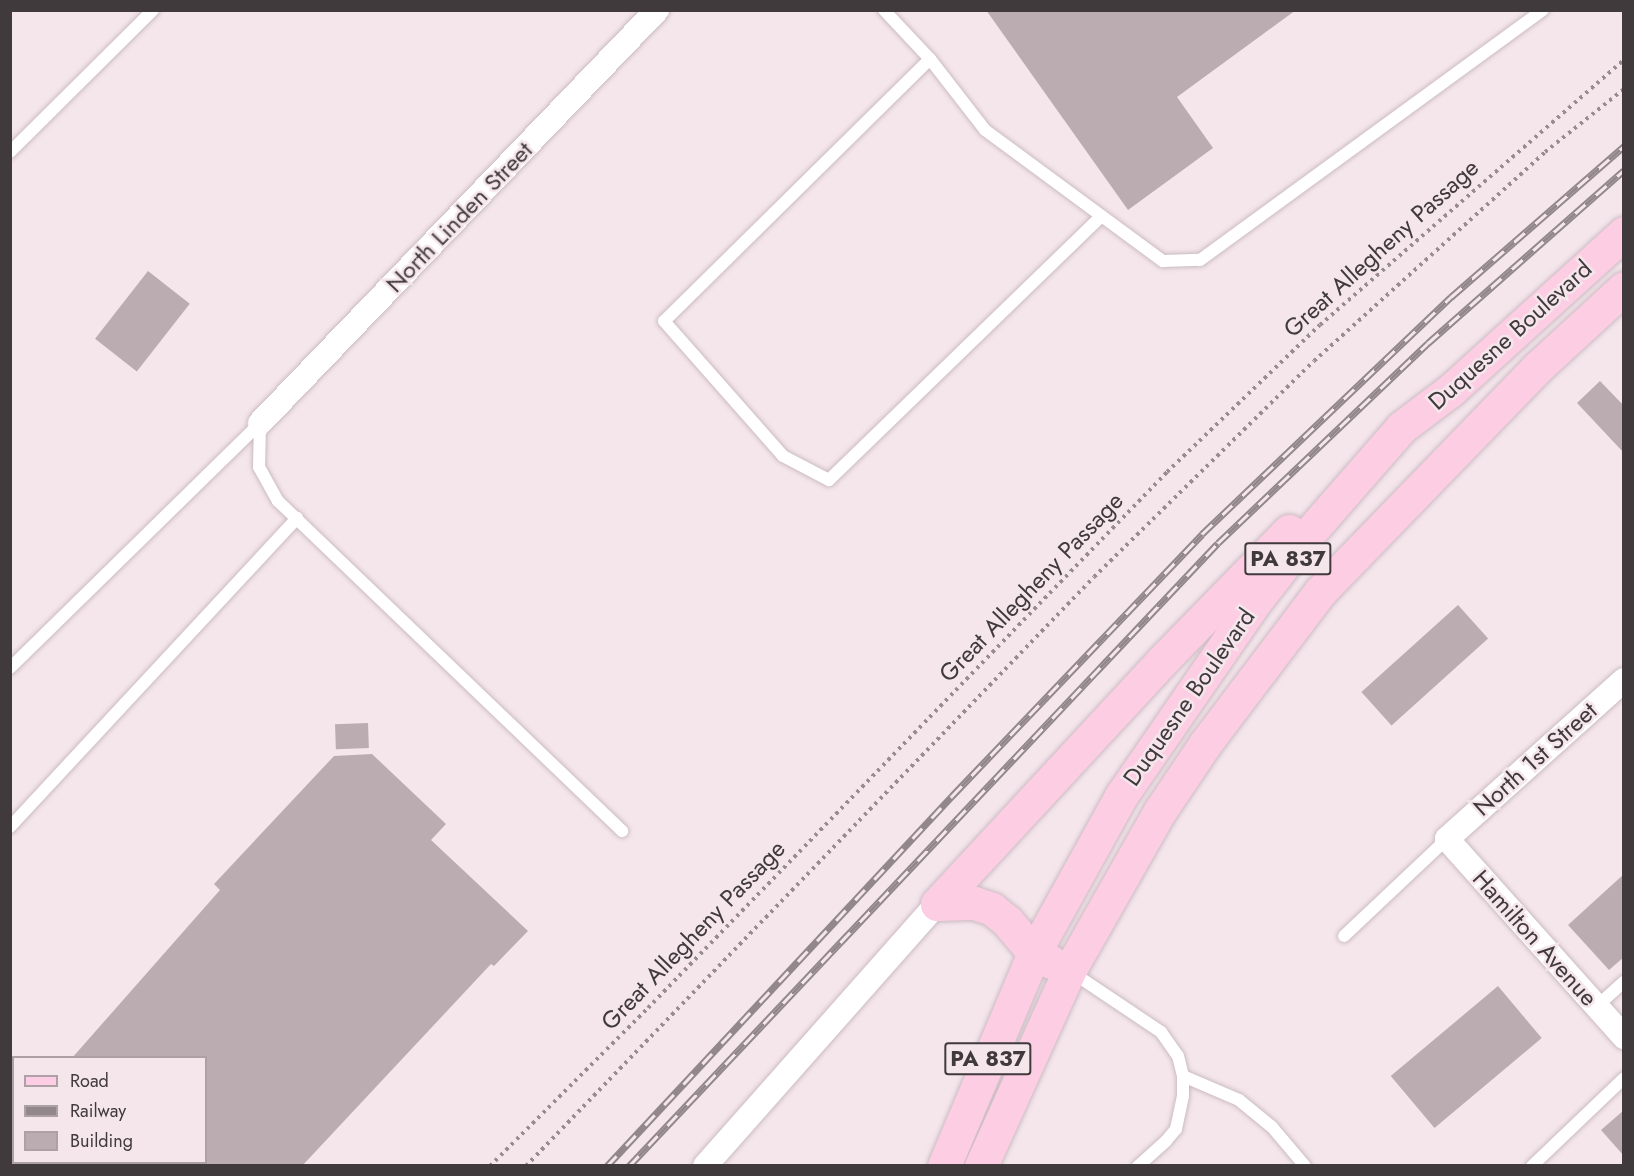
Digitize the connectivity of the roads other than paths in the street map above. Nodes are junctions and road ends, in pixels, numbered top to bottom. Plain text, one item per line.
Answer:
1 (153, 10) edge
2 (657, 10) edge
3 (884, 10) edge
4 (1543, 10) edge
5 (930, 59) junction
6 (10, 152) edge
7 (1101, 216) junction
8 (1623, 233) edge
9 (1623, 288) edge
10 (260, 423) junction
11 (1402, 427) junction
12 (1472, 435) junction
13 (297, 518) junction
14 (10, 668) edge
15 (1623, 680) edge
16 (10, 827) edge
17 (622, 831) dead end
18 (1447, 838) junction
19 (937, 904) junction
20 (1344, 936) dead end
21 (1034, 953) junction
22 (1070, 971) junction
23 (1623, 982) edge
24 (1596, 1007) junction
25 (1623, 1037) edge
26 (1183, 1076) junction
27 (1623, 1078) edge
28 (705, 1166) edge
29 (944, 1166) edge
30 (981, 1166) edge
31 (1138, 1166) edge
32 (1305, 1166) edge
33 (1533, 1166) edge

1 - 6 lane
2 - 10 street, North Linden Street
3 - 5 lane
4 - 7 lane
5 - 7 lane
5 - 7 lane
8 - 11 main road, Duquesne Boulevard / PA 837
9 - 12 main road, Duquesne Boulevard / PA 837
10 - 13 lane
10 - 14 lane
11 - 12 main road
11 - 19 main road
11 - 21 main road, Duquesne Boulevard / PA 837
12 - 22 main road, Duquesne Boulevard / PA 837
13 - 16 lane
13 - 17 lane
15 - 18 street, North 1st Street
18 - 20 lane
18 - 24 street, Hamilton Avenue
19 - 21 main road
19 - 28 street
21 - 22 main road
21 - 29 main road, Duquesne Boulevard / PA 837
22 - 26 lane
22 - 30 main road, Duquesne Boulevard / PA 837
23 - 24 lane
24 - 25 street, Hamilton Avenue
26 - 31 lane
26 - 32 lane
27 - 33 lane

